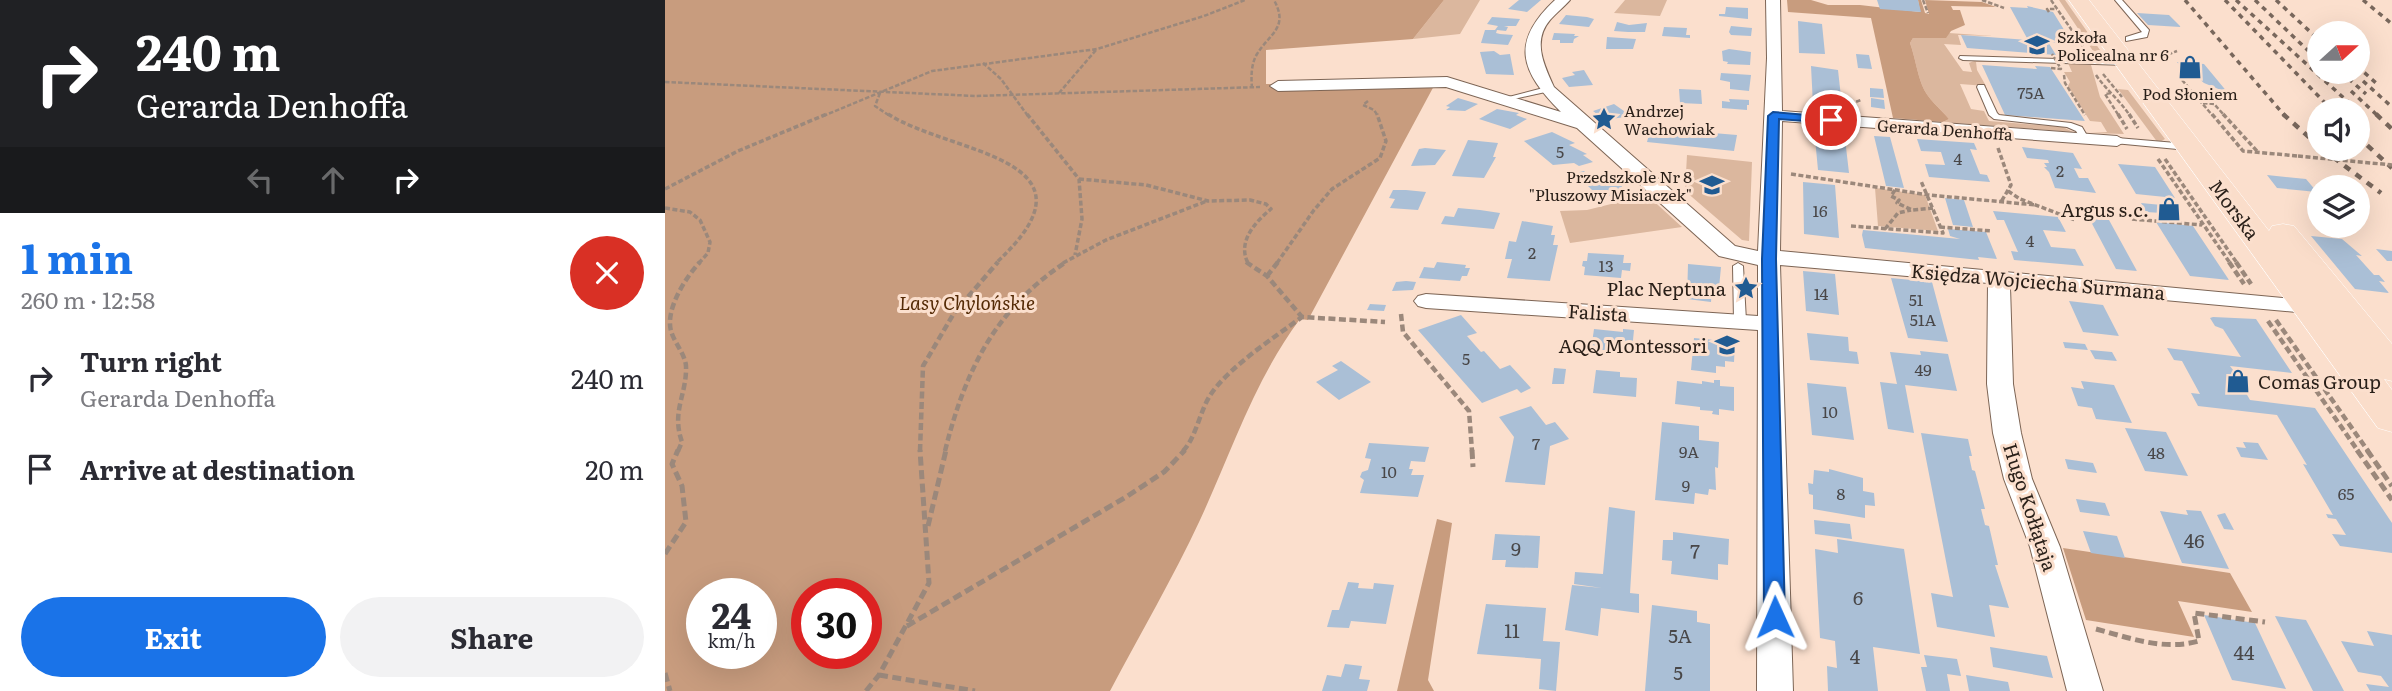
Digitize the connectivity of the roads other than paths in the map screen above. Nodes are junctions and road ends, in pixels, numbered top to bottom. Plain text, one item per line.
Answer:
1 (1563, 0) edge
2 (1773, 0) edge
3 (2099, 0) edge
4 (2118, 0) edge
5 (2060, 10) edge
6 (2128, 51) junction
7 (1963, 58) dead end
8 (1278, 86) road end
9 (1981, 88) dead end
10 (1547, 89) junction
11 (1505, 99) junction
12 (1773, 116) junction
13 (1583, 124) junction
14 (2085, 139) junction
15 (2117, 141) joint
16 (2189, 147) junction
17 (1769, 259) junction
18 (1738, 266) dead end
19 (1999, 277) junction
20 (1426, 301) dead end
21 (2307, 306) junction
22 (1740, 321) junction
23 (1770, 324) junction
24 (2392, 369) edge
25 (2392, 418) edge
26 (1775, 691) edge
27 (2085, 691) edge

1 - 10 street
2 - 12 street
3 - 6 main road, Morska
4 - 6 lane
5 - 6 main road, Morska
6 - 7 lane
6 - 16 main road, Morska
6 - 24 main road, Morska
8 - 11 street
9 - 14 lane
10 - 11 lane
10 - 13 street, Księdza Wojciecha Surmana
11 - 13 street
12 - 14 street, Gerarda Denhoffa
12 - 17 street
13 - 17 street, Księdza Wojciecha Surmana
14 - 15 street, Gerarda Denhoffa
15 - 16 lane
16 - 21 main road, Morska
17 - 19 street, Księdza Wojciecha Surmana
17 - 23 street
18 - 22 lane
19 - 21 street, Księdza Wojciecha Surmana
19 - 27 street, Hugo Kołłątaja
20 - 22 street, Falista
21 - 25 main road, Morska
22 - 23 street, Falista
23 - 26 street

